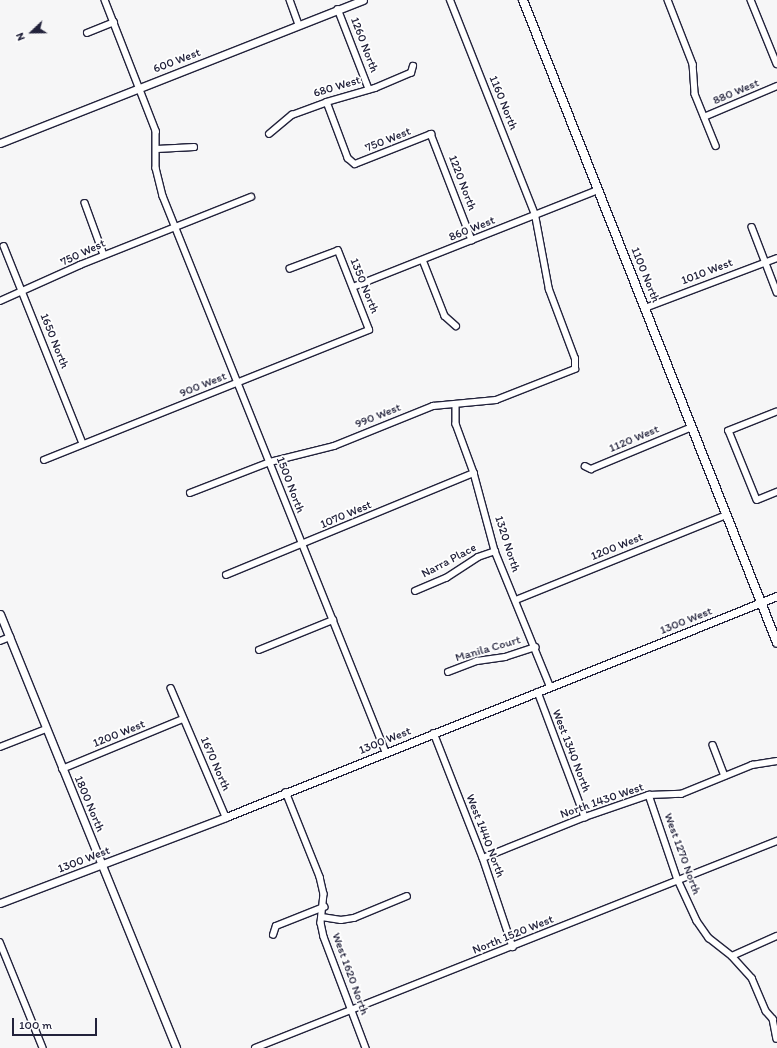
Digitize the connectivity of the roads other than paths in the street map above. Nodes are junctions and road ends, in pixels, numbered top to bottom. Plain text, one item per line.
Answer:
1 (105, 0) edge
2 (290, 0) edge
3 (363, 0) edge
4 (450, 0) edge
5 (523, 0) edge
6 (668, 0) edge
7 (751, 0) edge
8 (338, 10) junction
9 (114, 22) junction
10 (299, 25) junction
11 (87, 32) dead end
12 (777, 64) edge
13 (413, 66) dead end
14 (777, 86) edge
15 (140, 87) junction
16 (369, 90) junction
17 (327, 102) junction
18 (704, 117) junction
19 (269, 134) dead end
20 (431, 134) joint
21 (0, 143) edge
22 (716, 146) dead end
23 (194, 147) dead end
24 (157, 149) junction
25 (598, 190) junction
26 (251, 197) dead end
27 (85, 203) dead end
28 (535, 215) junction
29 (175, 226) junction
30 (752, 227) dead end
31 (472, 240) junction
32 (4, 246) dead end
33 (104, 255) junction
34 (777, 258) edge
35 (423, 260) junction
36 (766, 262) junction
37 (290, 269) dead end
38 (353, 287) junction
39 (22, 292) junction
40 (777, 292) edge
41 (0, 301) edge
42 (645, 308) junction
43 (456, 326) dead end
44 (369, 330) joint
45 (575, 369) joint
46 (238, 383) junction
47 (456, 405) junction
48 (777, 412) edge
49 (692, 427) junction
50 (83, 444) junction
51 (44, 460) dead end
52 (270, 462) junction
53 (585, 466) dead end
54 (474, 473) junction
55 (777, 492) edge
56 (190, 493) dead end
57 (726, 514) junction
58 (302, 545) junction
59 (495, 551) junction
60 (226, 575) dead end
61 (414, 591) dead end
62 (777, 596) edge
63 (516, 600) junction
64 (761, 603) junction
65 (0, 614) edge
66 (333, 620) junction
67 (10, 637) junction
68 (0, 641) edge
69 (777, 643) edge
70 (534, 647) junction
71 (258, 650) dead end
72 (448, 672) dead end
73 (550, 686) junction
74 (171, 688) dead end
75 (538, 692) junction
76 (183, 719) junction
77 (46, 729) junction
78 (434, 733) junction
79 (713, 745) dead end
80 (0, 747) edge
81 (386, 752) junction
82 (777, 761) edge
83 (62, 768) junction
84 (725, 776) junction
85 (286, 792) junction
86 (649, 795) junction
87 (226, 817) junction
88 (585, 817) junction
89 (777, 841) edge
90 (482, 858) junction
91 (102, 864) junction
92 (678, 880) junction
93 (407, 896) dead end
94 (0, 903) edge
95 (324, 907) junction
96 (322, 917) junction
97 (273, 935) dead end
98 (777, 936) edge
99 (0, 942) edge
100 (513, 947) junction
101 (732, 956) junction
102 (351, 1011) junction
103 (777, 1039) edge
104 (43, 1048) edge
105 (176, 1048) edge
106 (256, 1048) edge
107 (366, 1048) edge

1 - 9 street, 1500 North
2 - 10 street
3 - 8 street, 600 West
4 - 28 street, 1160 North
5 - 25 main road, 1100 North
6 - 18 street
7 - 12 street
8 - 10 street, 600 West
8 - 16 street, 1260 North
9 - 11 street
9 - 15 street, 1500 North
10 - 15 street, 600 West
13 - 16 street, 680 West
14 - 18 street, 880 West
15 - 21 street, 600 West
15 - 24 street, 1500 North
16 - 17 street, 680 West
17 - 19 street, 680 West
17 - 20 street, 750 West
18 - 22 street
20 - 31 street, 1220 North
23 - 24 street
24 - 29 street, 1500 North
25 - 28 street, 860 West
25 - 42 main road, 1100 North
26 - 29 street, 750 West
27 - 33 street
28 - 31 street, 860 West
28 - 45 street, 1160 North
29 - 33 street, 750 West
29 - 46 street, 1500 North
30 - 36 street
31 - 35 street, 860 West
32 - 39 street, 1650 North
33 - 39 street, 750 West
34 - 36 street, 1010 West
35 - 38 street, 860 West
35 - 43 street
36 - 40 street
36 - 42 street, 1010 West
37 - 38 street, 1350 North
38 - 44 street, 1350 North
39 - 41 street, 750 West
39 - 50 street, 1650 North
42 - 49 main road, 1100 North
44 - 46 street, 900 West
45 - 47 street, 990 West
46 - 50 street, 900 West
46 - 52 street, 1500 North
47 - 52 street, 990 West
47 - 54 street, 1320 North
48 - 55 street
49 - 53 street, 1120 West
49 - 57 main road, 1100 North
50 - 51 street, 900 West
52 - 56 street, 990 West
52 - 58 street, 1500 North
54 - 58 street, 1070 West
54 - 59 street, 1320 North
57 - 63 street, 1200 West
57 - 64 main road, 1100 North
58 - 60 street, 1070 West
58 - 66 street, 1500 North
59 - 61 street, Narra Place
59 - 63 street, 1320 North
62 - 64 street, 1300 West
63 - 70 street, 1320 North
64 - 69 main road, 1100 North
64 - 73 street, 1300 West
65 - 67 street, 1800 North
66 - 71 street
66 - 81 street, 1500 North
67 - 68 street
67 - 77 street, 1800 North
70 - 72 street, Manila Court
70 - 73 street, 1320 North
73 - 75 street, 1300 West
74 - 76 street, 1670 North
75 - 78 street, 1300 West
75 - 88 street, West 1340 North
76 - 83 street, 1200 West
76 - 87 street, 1670 North
77 - 80 street
77 - 83 street, 1800 North
78 - 81 street, 1300 West
78 - 90 street, West 1440 North
79 - 84 street
81 - 85 street, 1300 West
82 - 84 street, North 1430 West
83 - 91 street, 1800 North
84 - 86 street, North 1430 West
85 - 87 street, 1300 West
85 - 95 street, West 1620 North
86 - 88 street, North 1430 West
86 - 92 street, West 1270 North
87 - 91 street, 1300 West
88 - 90 street, North 1430 West
89 - 92 street, North 1520 West
90 - 100 street, West 1440 North
91 - 94 street, 1300 West
91 - 105 street, 1800 North
92 - 100 street, North 1520 West
92 - 101 street, West 1270 North
93 - 96 street
95 - 96 street, West 1620 North
95 - 97 street
96 - 102 street, West 1620 North
98 - 101 street
99 - 104 street
100 - 102 street, North 1520 West
101 - 103 street, West 1270 North
102 - 106 street, North 1520 West
102 - 107 street, West 1620 North

